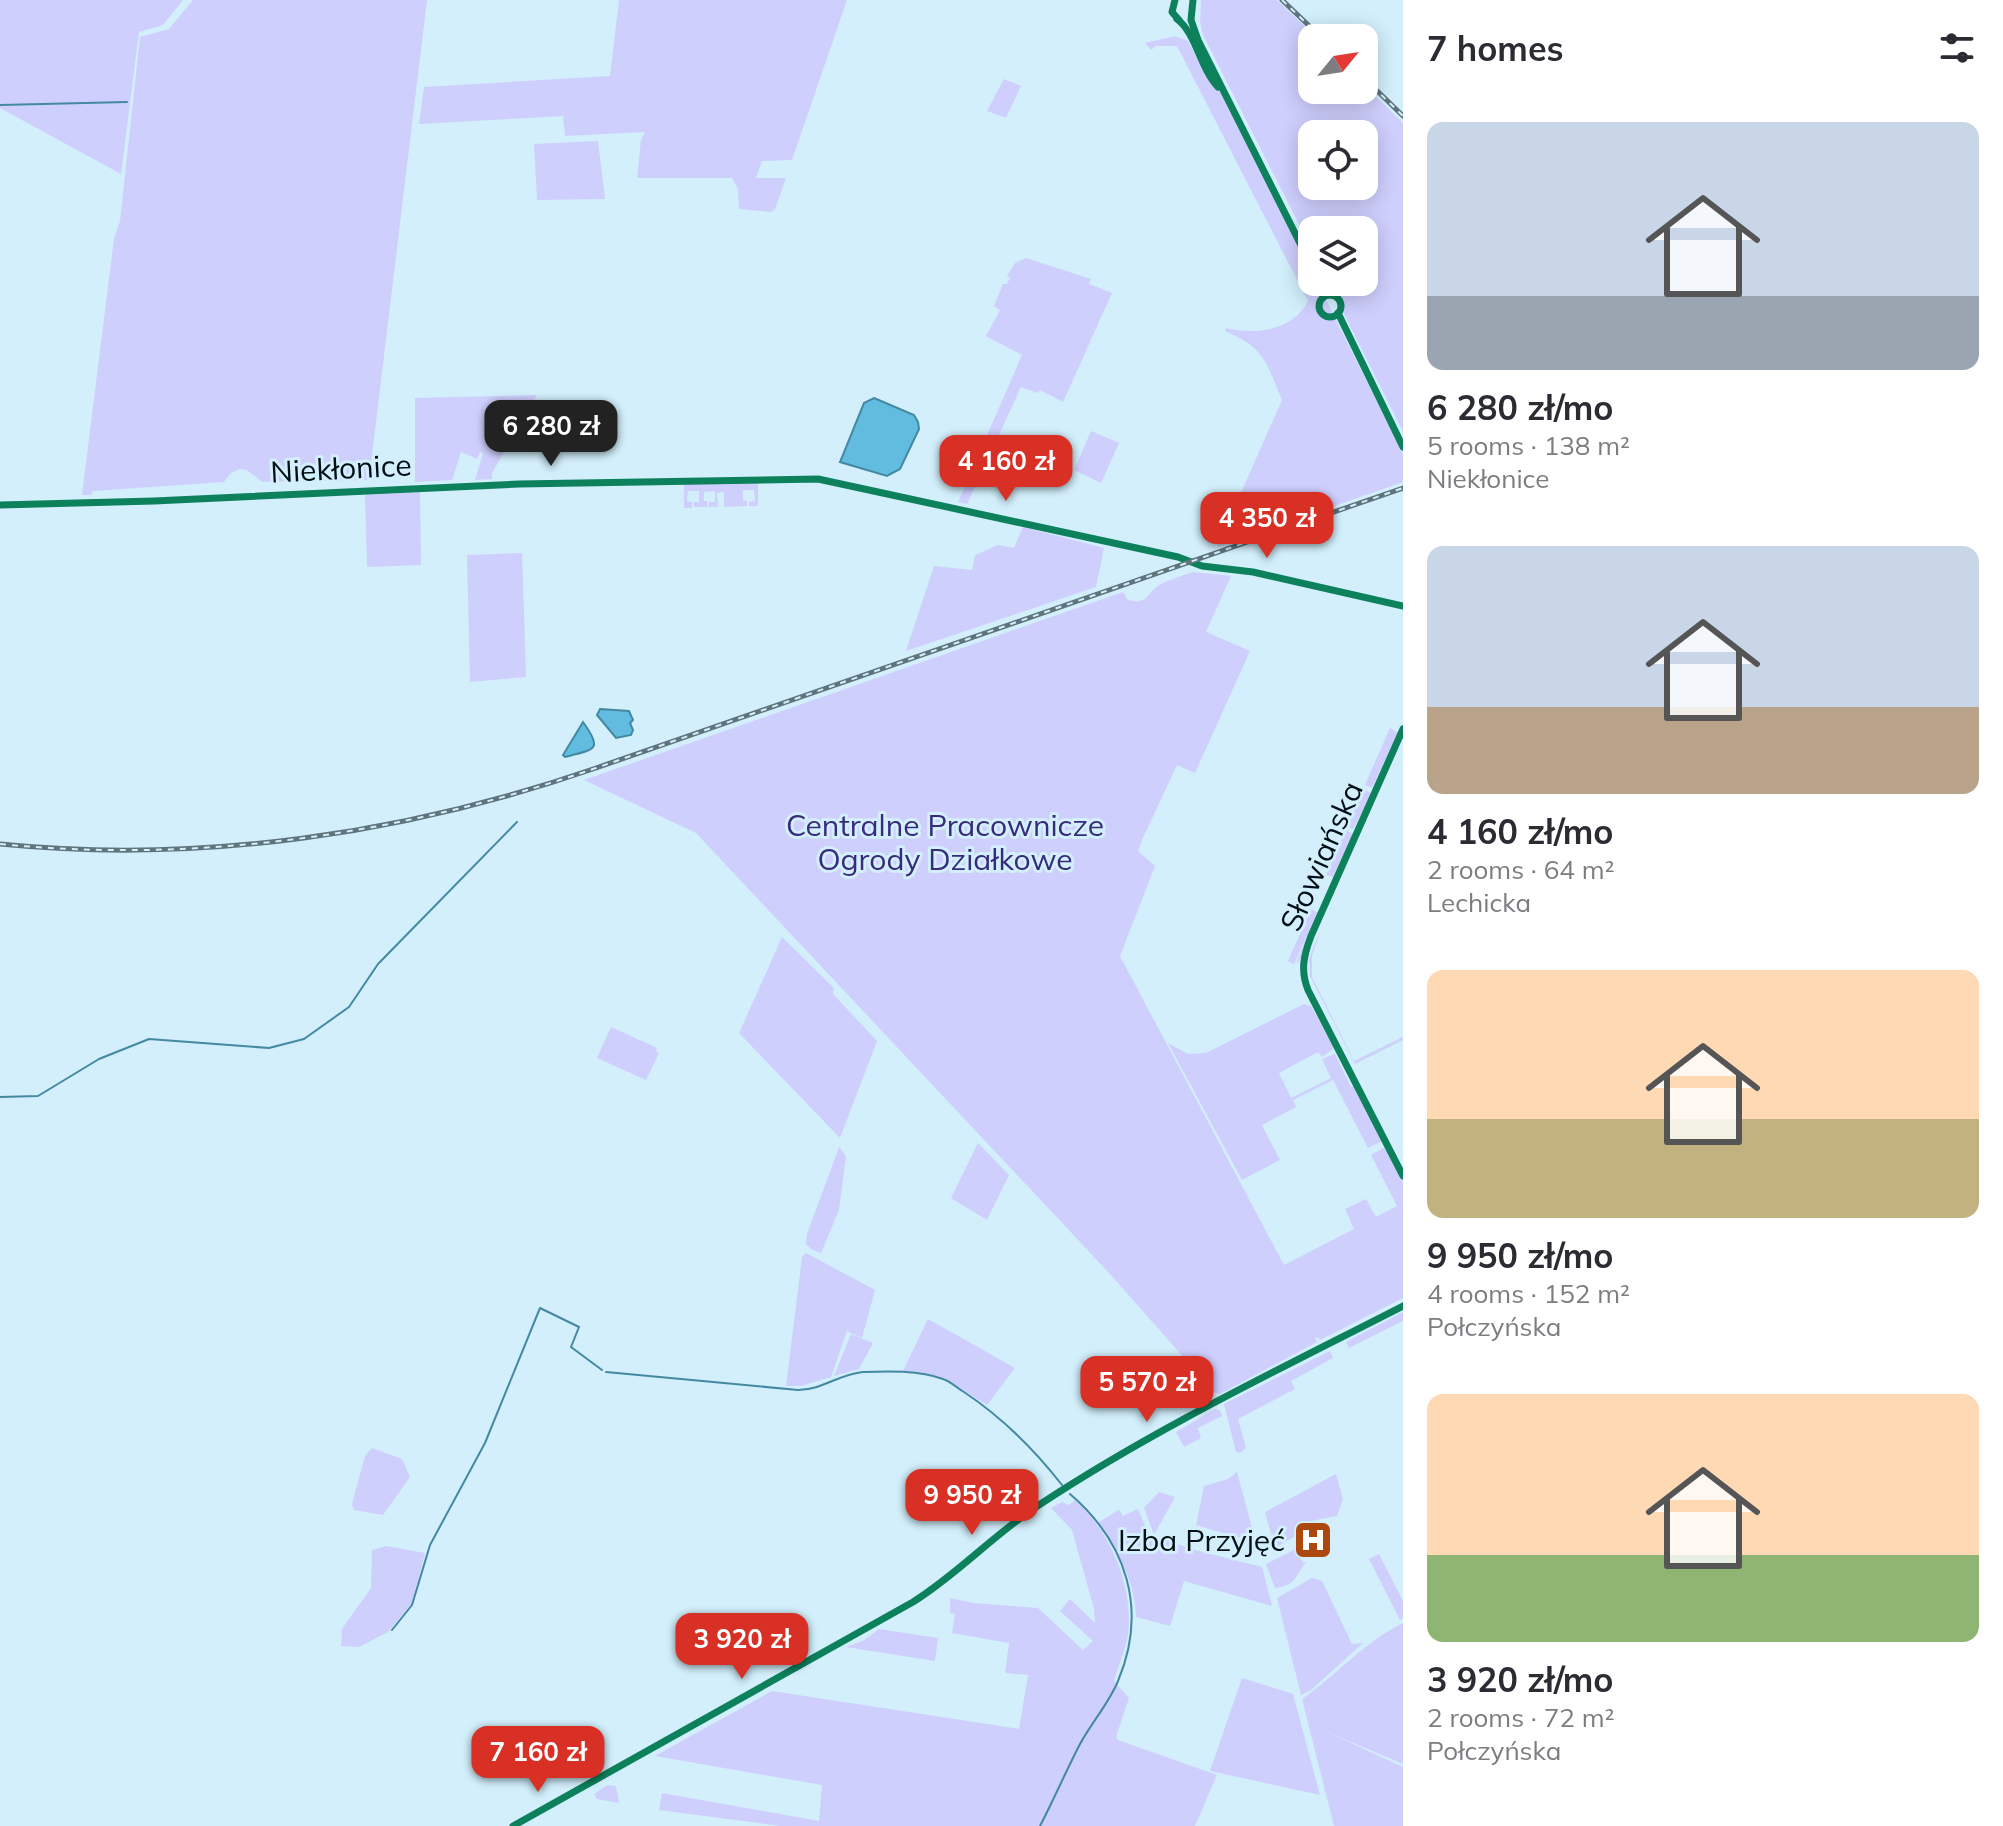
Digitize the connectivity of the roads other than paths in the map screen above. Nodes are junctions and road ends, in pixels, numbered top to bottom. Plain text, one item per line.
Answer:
1 (1176, 1) edge
2 (1191, 2) edge
3 (1192, 16) junction
4 (1177, 19) junction
5 (1225, 94) junction
6 (1298, 239) edge
7 (1329, 296) edge
8 (1333, 296) edge
9 (1322, 298) joint
10 (1334, 315) junction
11 (1403, 447) edge
12 (0, 505) edge
13 (1403, 606) edge
14 (1403, 729) edge
15 (1403, 1176) edge
16 (1403, 1306) edge
17 (513, 1826) edge

1 - 4 main road
2 - 3 main road
3 - 4 main road
3 - 5 main road
4 - 5 main road
5 - 6 main road
7 - 9 main road
8 - 10 main road
9 - 10 main road
10 - 11 main road
12 - 13 main road, Niekłonice
14 - 15 main road, Słowiańska
16 - 17 main road

